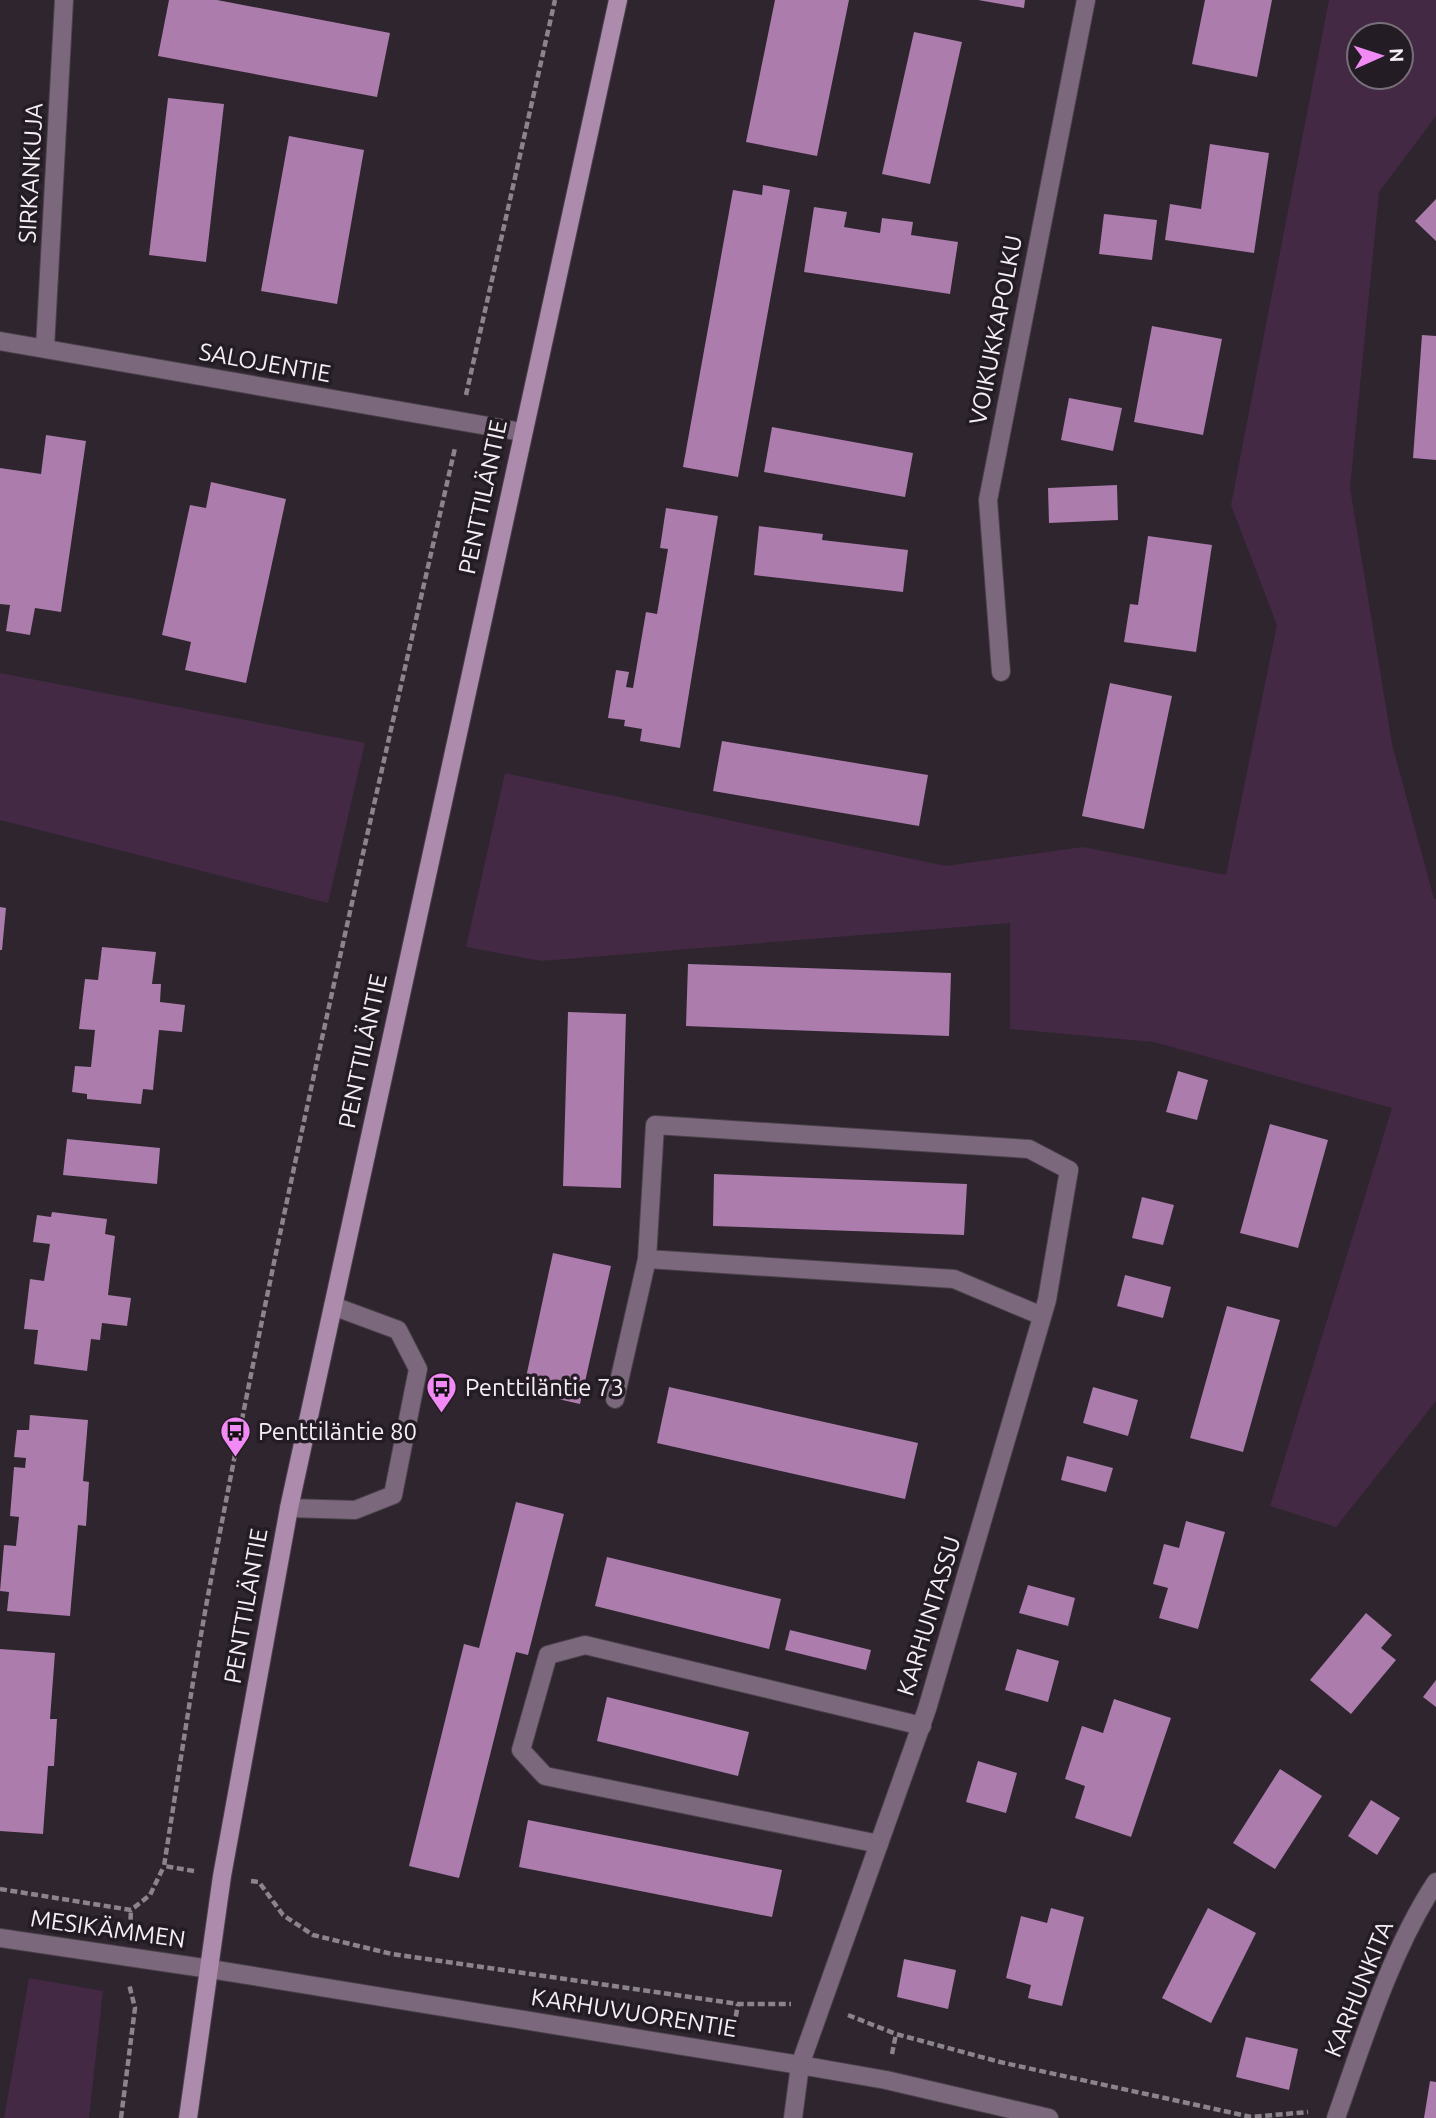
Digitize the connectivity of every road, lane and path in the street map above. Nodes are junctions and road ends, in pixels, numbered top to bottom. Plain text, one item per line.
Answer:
1 (64, 0) edge
2 (555, 0) edge
3 (618, 0) edge
4 (1086, 0) edge
5 (0, 341) edge
6 (45, 348) junction
7 (460, 423) junction
8 (522, 432) junction
9 (1002, 671) dead end
10 (647, 1259) junction
11 (333, 1306) junction
12 (1042, 1316) junction
13 (615, 1399) dead end
14 (289, 1508) junction
15 (922, 1726) junction
16 (879, 1844) junction
17 (164, 1866) junction
18 (222, 1876) junction
19 (1436, 1882) edge
20 (0, 1889) edge
21 (131, 1910) junction
22 (0, 1938) edge
23 (129, 1957) junction
24 (210, 1969) junction
25 (820, 2008) junction
26 (800, 2065) junction
27 (1312, 2112) dead end
28 (121, 2118) edge
29 (188, 2118) edge
30 (793, 2118) edge
31 (1049, 2118) edge
32 (1251, 2118) edge
33 (1336, 2118) edge

1 - 6 street, SIRKANKUJA
2 - 7 path
3 - 8 street, PENTTILÄNTIE
4 - 9 street, VOIKUKKAPOLKU
5 - 6 street, SALOJENTIE
6 - 7 street, SALOJENTIE
7 - 8 street, SALOJENTIE
7 - 17 path
8 - 11 street, PENTTILÄNTIE
10 - 12 street
10 - 12 street, KARHUNTASSU
10 - 13 street
11 - 14 street, PENTTILÄNTIE
11 - 14 street
12 - 15 street, KARHUNTASSU
14 - 18 street, PENTTILÄNTIE
15 - 16 street, KARHUNTASSU
15 - 16 street
16 - 25 street, KARHUNTASSU
17 - 18 path
17 - 21 path
18 - 24 street, PENTTILÄNTIE
18 - 25 path
19 - 33 street, KARHUNKITA
20 - 21 path
21 - 23 path
22 - 23 street, MESIKÄMMEN
23 - 24 street, MESIKÄMMEN
23 - 28 path
24 - 26 street, KARHUVUORENTIE
24 - 29 street, PENTTILÄNTIE
25 - 26 street, KARHUNTASSU
25 - 32 path
26 - 30 street, KARHUNTASSU
26 - 31 street, KARHUVUORENTIE
27 - 32 path

